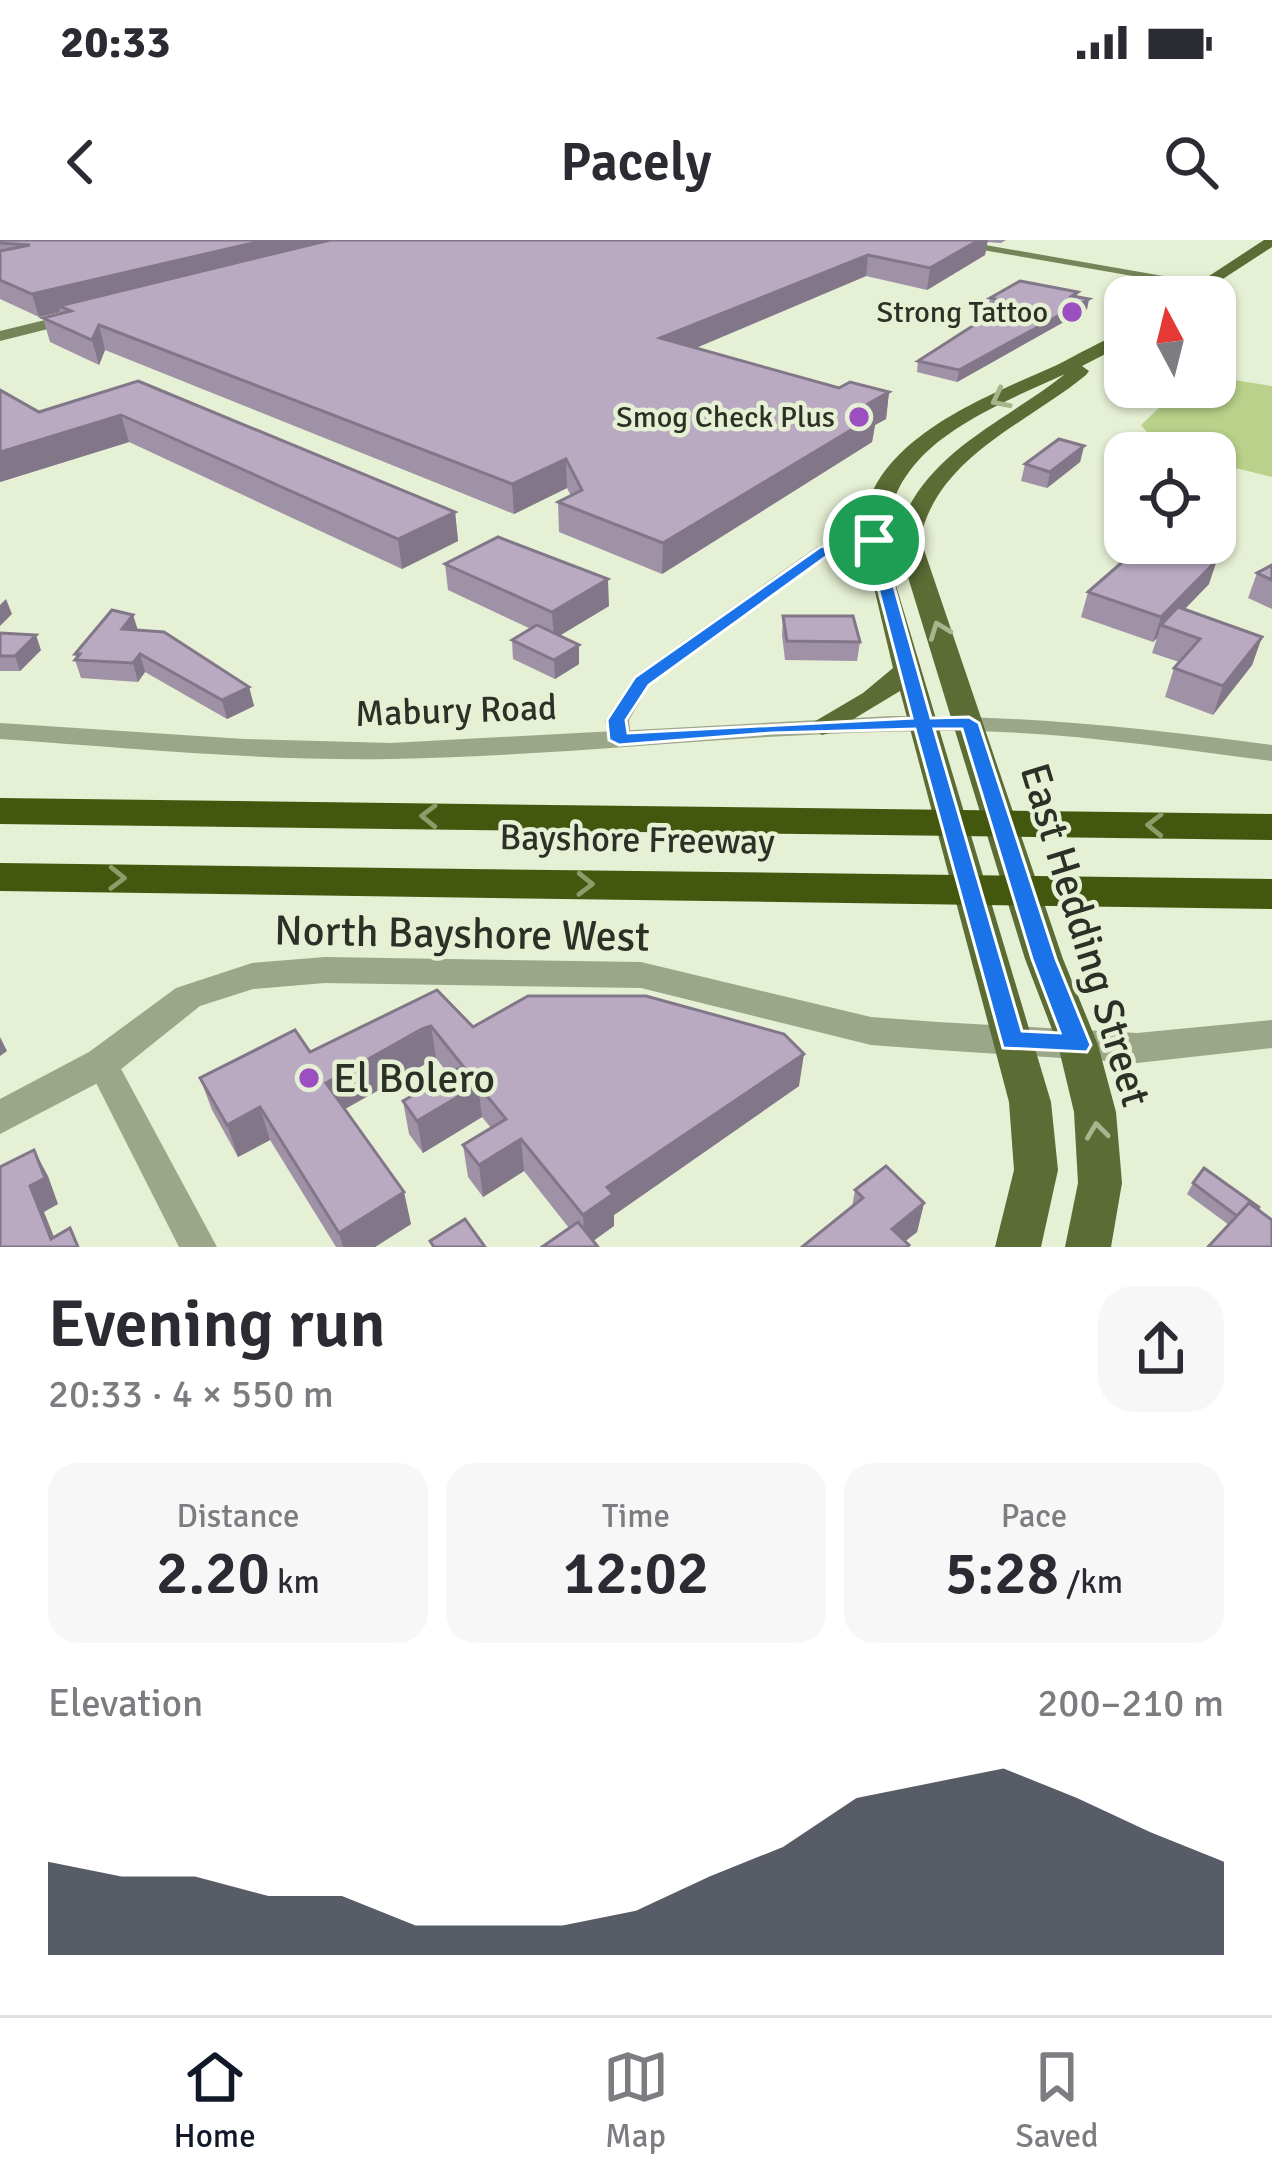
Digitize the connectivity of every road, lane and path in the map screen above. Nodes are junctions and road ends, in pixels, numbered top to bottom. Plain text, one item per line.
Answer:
1 (932, 240) edge
2 (1267, 241) edge
3 (1120, 270) junction
4 (1136, 276) edge
5 (1155, 276) edge
6 (1214, 276) edge
7 (105, 310) edge
8 (0, 336) edge
9 (1104, 349) edge
10 (1104, 350) edge
11 (874, 540) junction
12 (908, 670) junction
13 (923, 723) junction
14 (969, 723) junction
15 (822, 726) junction
16 (0, 731) edge
17 (619, 740) junction
18 (1272, 753) edge
19 (0, 786) edge
20 (0, 811) edge
21 (53, 811) junction
22 (1272, 827) edge
23 (0, 877) edge
24 (1272, 894) edge
25 (1272, 1034) edge
26 (1012, 1041) junction
27 (1078, 1045) junction
28 (102, 1064) junction
29 (0, 1118) edge
30 (198, 1247) edge
31 (1018, 1247) edge
32 (1088, 1247) edge

1 - 3 main road
2 - 6 main road
3 - 4 main road
3 - 5 main road
7 - 8 main road
9 -> 11 main road
14 -> 10 main road, East Hedding Street
11 - 12 main road
11 - 17 street
12 - 13 main road
12 - 15 main road
13 - 14 street, Mabury Road
13 - 15 street, Mabury Road
13 - 26 main road
14 - 18 street, Mabury Road
14 - 27 main road, East Hedding Street
15 - 17 street, Mabury Road
16 - 17 street, Mabury Road
19 - 21 highway
20 - 21 highway, Bayshore Freeway
22 -> 21 highway, Bayshore Freeway
23 -> 24 highway, Bayshore Freeway
25 - 27 street, North Bayshore West
26 - 27 street, North Bayshore West
26 - 28 street, North Bayshore West
26 - 31 main road
32 -> 27 main road, East Hedding Street
28 - 29 street, North Bayshore West
28 - 30 street

